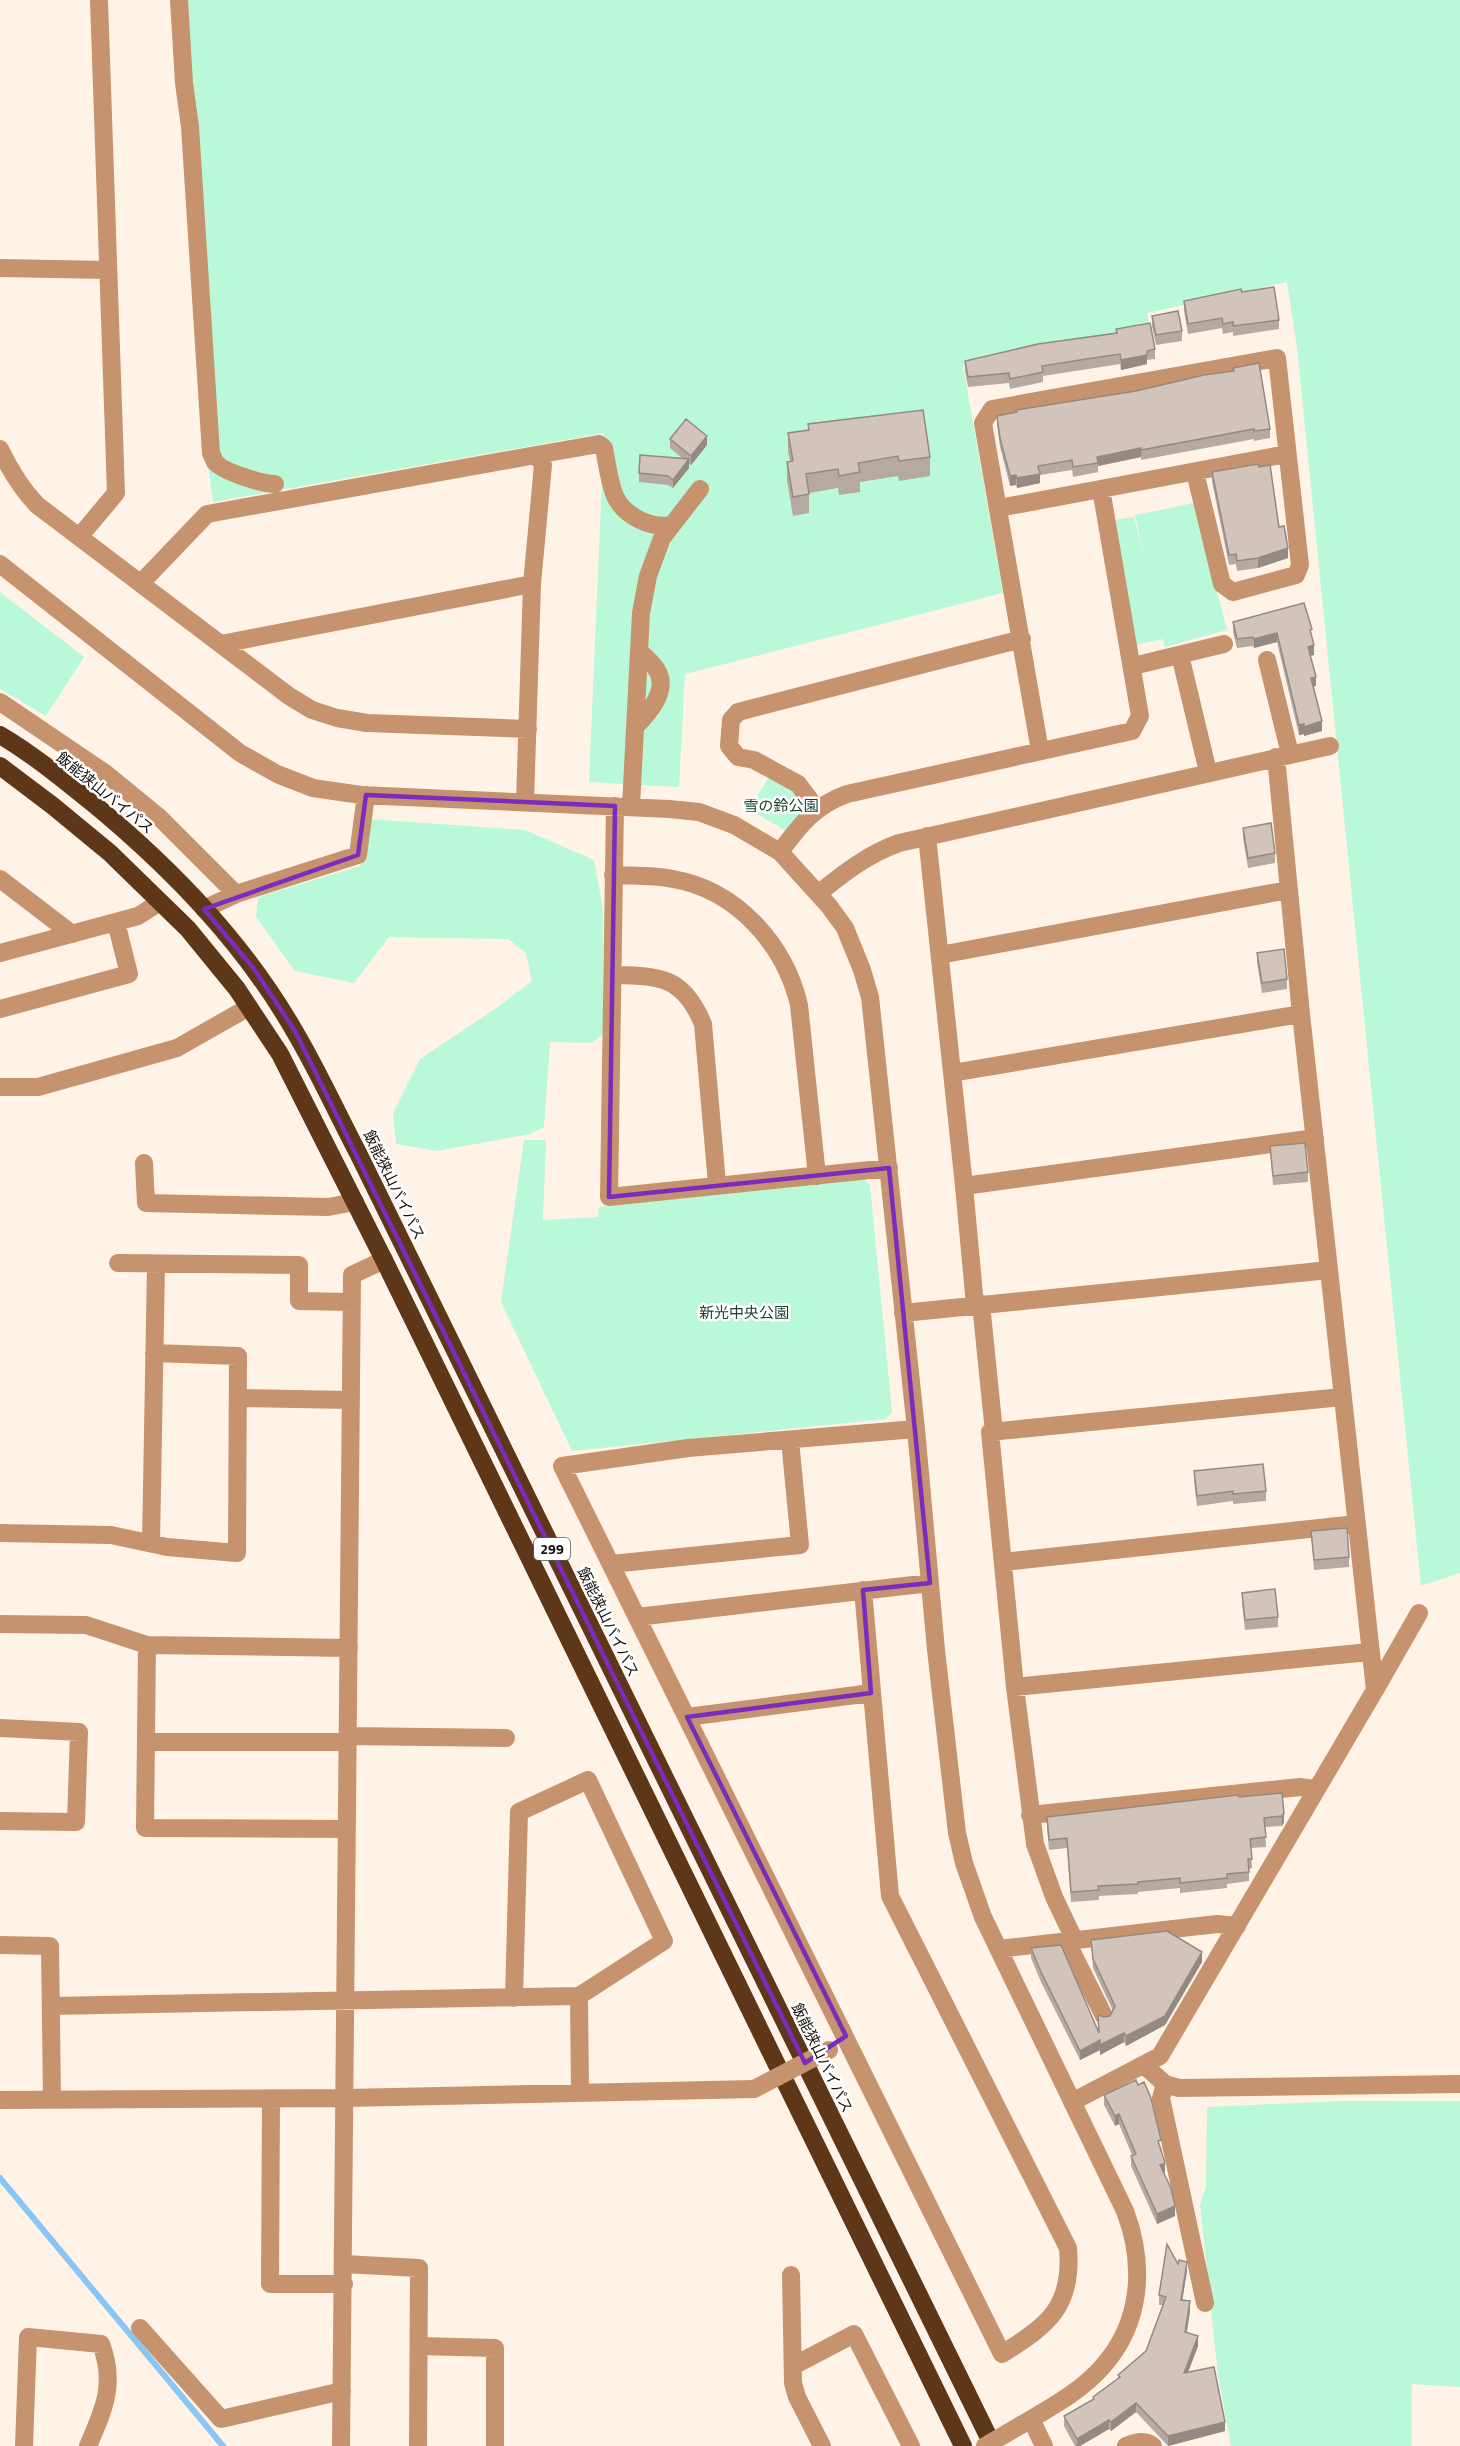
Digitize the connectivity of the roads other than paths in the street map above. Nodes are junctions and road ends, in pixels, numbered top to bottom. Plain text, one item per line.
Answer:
1 (99, 0) edge
2 (179, 0) edge
3 (0, 268) edge
4 (108, 270) junction
5 (0, 448) edge
6 (1287, 454) junction
7 (536, 455) junction
8 (1195, 472) junction
9 (275, 484) dead end
10 (700, 489) dead end
11 (1101, 489) junction
12 (999, 508) junction
13 (672, 525) junction
14 (80, 536) junction
15 (0, 564) edge
16 (141, 583) junction
17 (532, 584) junction
18 (1022, 639) junction
19 (221, 644) junction
20 (1224, 644) dead end
21 (1180, 655) junction
22 (1267, 660) dead end
23 (1133, 666) junction
24 (0, 702) edge
25 (528, 729) junction
26 (0, 735) edge
27 (1330, 746) dead end
28 (1040, 751) junction
29 (1283, 755) junction
30 (0, 766) edge
31 (1208, 772) junction
32 (366, 795) junction
33 (525, 802) junction
34 (623, 806) junction
35 (817, 808) junction
36 (927, 836) junction
37 (780, 852) junction
38 (613, 875) junction
39 (3, 883) edge
40 (1288, 890) junction
41 (819, 893) junction
42 (236, 894) junction
43 (160, 902) junction
44 (204, 909) junction
45 (116, 922) junction
46 (72, 934) junction
47 (0, 953) edge
48 (940, 955) junction
49 (613, 975) junction
50 (249, 1007) junction
51 (0, 1009) edge
52 (1300, 1014) junction
53 (952, 1073) junction
54 (0, 1087) edge
55 (1315, 1138) junction
56 (144, 1163) dead end
57 (889, 1168) junction
58 (817, 1176) junction
59 (717, 1185) junction
60 (964, 1186) junction
61 (355, 1202) junction
62 (384, 1260) junction
63 (118, 1263) dead end
64 (156, 1265) junction
65 (1329, 1270) junction
66 (352, 1302) junction
67 (978, 1305) junction
68 (903, 1313) junction
69 (154, 1353) junction
70 (1342, 1397) junction
71 (238, 1398) junction
72 (351, 1400) junction
73 (916, 1429) junction
74 (994, 1432) junction
75 (790, 1440) junction
76 (1356, 1524) junction
77 (0, 1533) edge
78 (151, 1543) junction
79 (1003, 1562) junction
80 (611, 1564) junction
81 (930, 1583) junction
82 (863, 1590) junction
83 (1419, 1613) dead end
84 (637, 1617) junction
85 (0, 1624) edge
86 (147, 1645) junction
87 (349, 1648) junction
88 (1369, 1652) junction
89 (1015, 1687) junction
90 (1375, 1690) junction
91 (871, 1694) junction
92 (687, 1717) junction
93 (0, 1728) edge
94 (506, 1738) dead end
95 (348, 1739) junction
96 (146, 1742) junction
97 (1316, 1789) junction
98 (1030, 1815) junction
99 (0, 1821) edge
100 (347, 1829) junction
101 (1237, 1926) junction
102 (1070, 1939) junction
103 (0, 1944) edge
104 (998, 1949) junction
105 (579, 1996) junction
106 (514, 1998) junction
107 (346, 2001) junction
108 (51, 2006) junction
109 (1104, 2016) edge
110 (846, 2036) junction
111 (1144, 2065) junction
112 (1165, 2084) junction
113 (1460, 2084) edge
114 (580, 2093) junction
115 (271, 2098) junction
116 (346, 2098) junction
117 (0, 2100) edge
118 (52, 2100) junction
119 (1072, 2102) junction
120 (344, 2264) junction
121 (791, 2275) dead end
122 (344, 2284) junction
123 (1205, 2303) dead end
124 (140, 2328) dead end
125 (419, 2346) junction
126 (793, 2366) junction
127 (342, 2391) junction
128 (1026, 2422) junction
129 (24, 2446) edge
130 (88, 2446) edge
131 (341, 2446) edge
132 (418, 2446) edge
133 (495, 2446) edge
134 (822, 2446) edge
135 (912, 2446) edge
136 (963, 2446) edge
137 (986, 2446) edge
138 (993, 2446) edge
139 (1044, 2446) edge
140 (1126, 2446) edge
141 (1153, 2446) edge

1 - 4 street
2 - 9 street
3 - 4 street
4 - 14 street
5 - 14 street
6 - 8 street
6 - 8 street
6 - 12 street
7 - 13 street
7 - 16 street
7 - 17 street
8 - 11 street
10 - 13 street
11 - 12 street
11 - 23 street
12 - 18 street
13 - 34 street
14 - 16 street
15 - 32 street
16 - 19 street
17 - 19 street
17 - 25 street
18 - 28 street
18 - 35 street
19 - 25 street
20 - 21 street
21 - 23 street
21 - 31 street
22 - 29 street
23 - 28 street
24 - 42 street
25 - 33 street
26 - 44 highway, 飯能狭山バイパス / 299
27 - 29 street
28 - 35 street
29 - 31 street
29 - 40 street
30 - 43 highway, 299
31 - 36 street
32 - 33 street
32 - 42 street
33 - 34 street
34 - 37 street
34 - 38 street
35 - 37 street
36 - 41 street
36 - 48 street
37 - 41 street
38 - 49 street
38 - 58 street
39 - 46 street
40 - 48 street
40 - 52 street
41 - 57 street
42 - 44 street
43 - 45 street
43 - 50 highway, 299
44 - 138 highway, 飯能狭山バイパス / 299
45 - 46 street
45 - 51 street
46 - 47 street
48 - 53 street
49 - 59 street
49 - 59 street
50 - 54 street
50 - 61 highway, 299
52 - 53 street
52 - 55 street
53 - 60 street
55 - 60 street
55 - 65 street
56 - 61 street
57 - 58 street
57 - 68 street
58 - 59 street
60 - 67 street
61 - 62 highway, 299
62 - 66 street
62 - 136 highway, 299
63 - 64 street
64 - 66 street
64 - 69 street
65 - 67 street
65 - 70 street
66 - 72 street
67 - 68 street
67 - 74 street
68 - 73 street
69 - 71 street
69 - 78 street
70 - 74 street
70 - 76 street
71 - 72 street
71 - 78 street
72 - 87 street
73 - 75 street
73 - 81 street
74 - 79 street
75 - 80 street
75 - 80 street
76 - 79 street
76 - 88 street
77 - 78 street
79 - 89 street
80 - 84 street
81 - 82 street
81 - 104 street
82 - 84 street
82 - 91 street
83 - 90 street
84 - 92 street
85 - 86 street
86 - 87 street
86 - 96 street
87 - 95 street
88 - 89 street
88 - 90 street
89 - 98 street
90 - 97 street
91 - 92 street
91 - 110 street
92 - 110 street
93 - 99 street
94 - 95 street
95 - 96 street
95 - 100 street
96 - 100 street
97 - 98 street
97 - 101 street
98 - 102 street
100 - 107 street
101 - 102 street
101 - 111 street
102 - 104 street
102 - 109 street
103 - 108 street
104 - 119 street
105 - 106 street
105 - 106 street
105 - 114 street
106 - 107 street
107 - 108 street
107 - 116 street
108 - 118 street
110 - 114 street, bridge
111 - 112 street
111 - 119 street
112 - 113 street
112 - 123 street
114 - 116 street
115 - 116 street
115 - 118 street
115 - 122 street
116 - 120 street
117 - 118 street
119 - 128 street
120 - 122 street
120 - 125 street
121 - 126 street
122 - 127 street
124 - 127 street
125 - 132 street
125 - 133 street
126 - 134 street
126 - 135 street
127 - 131 street
128 - 137 street, bridge
128 - 139 street
129 - 130 street
140 - 141 street

